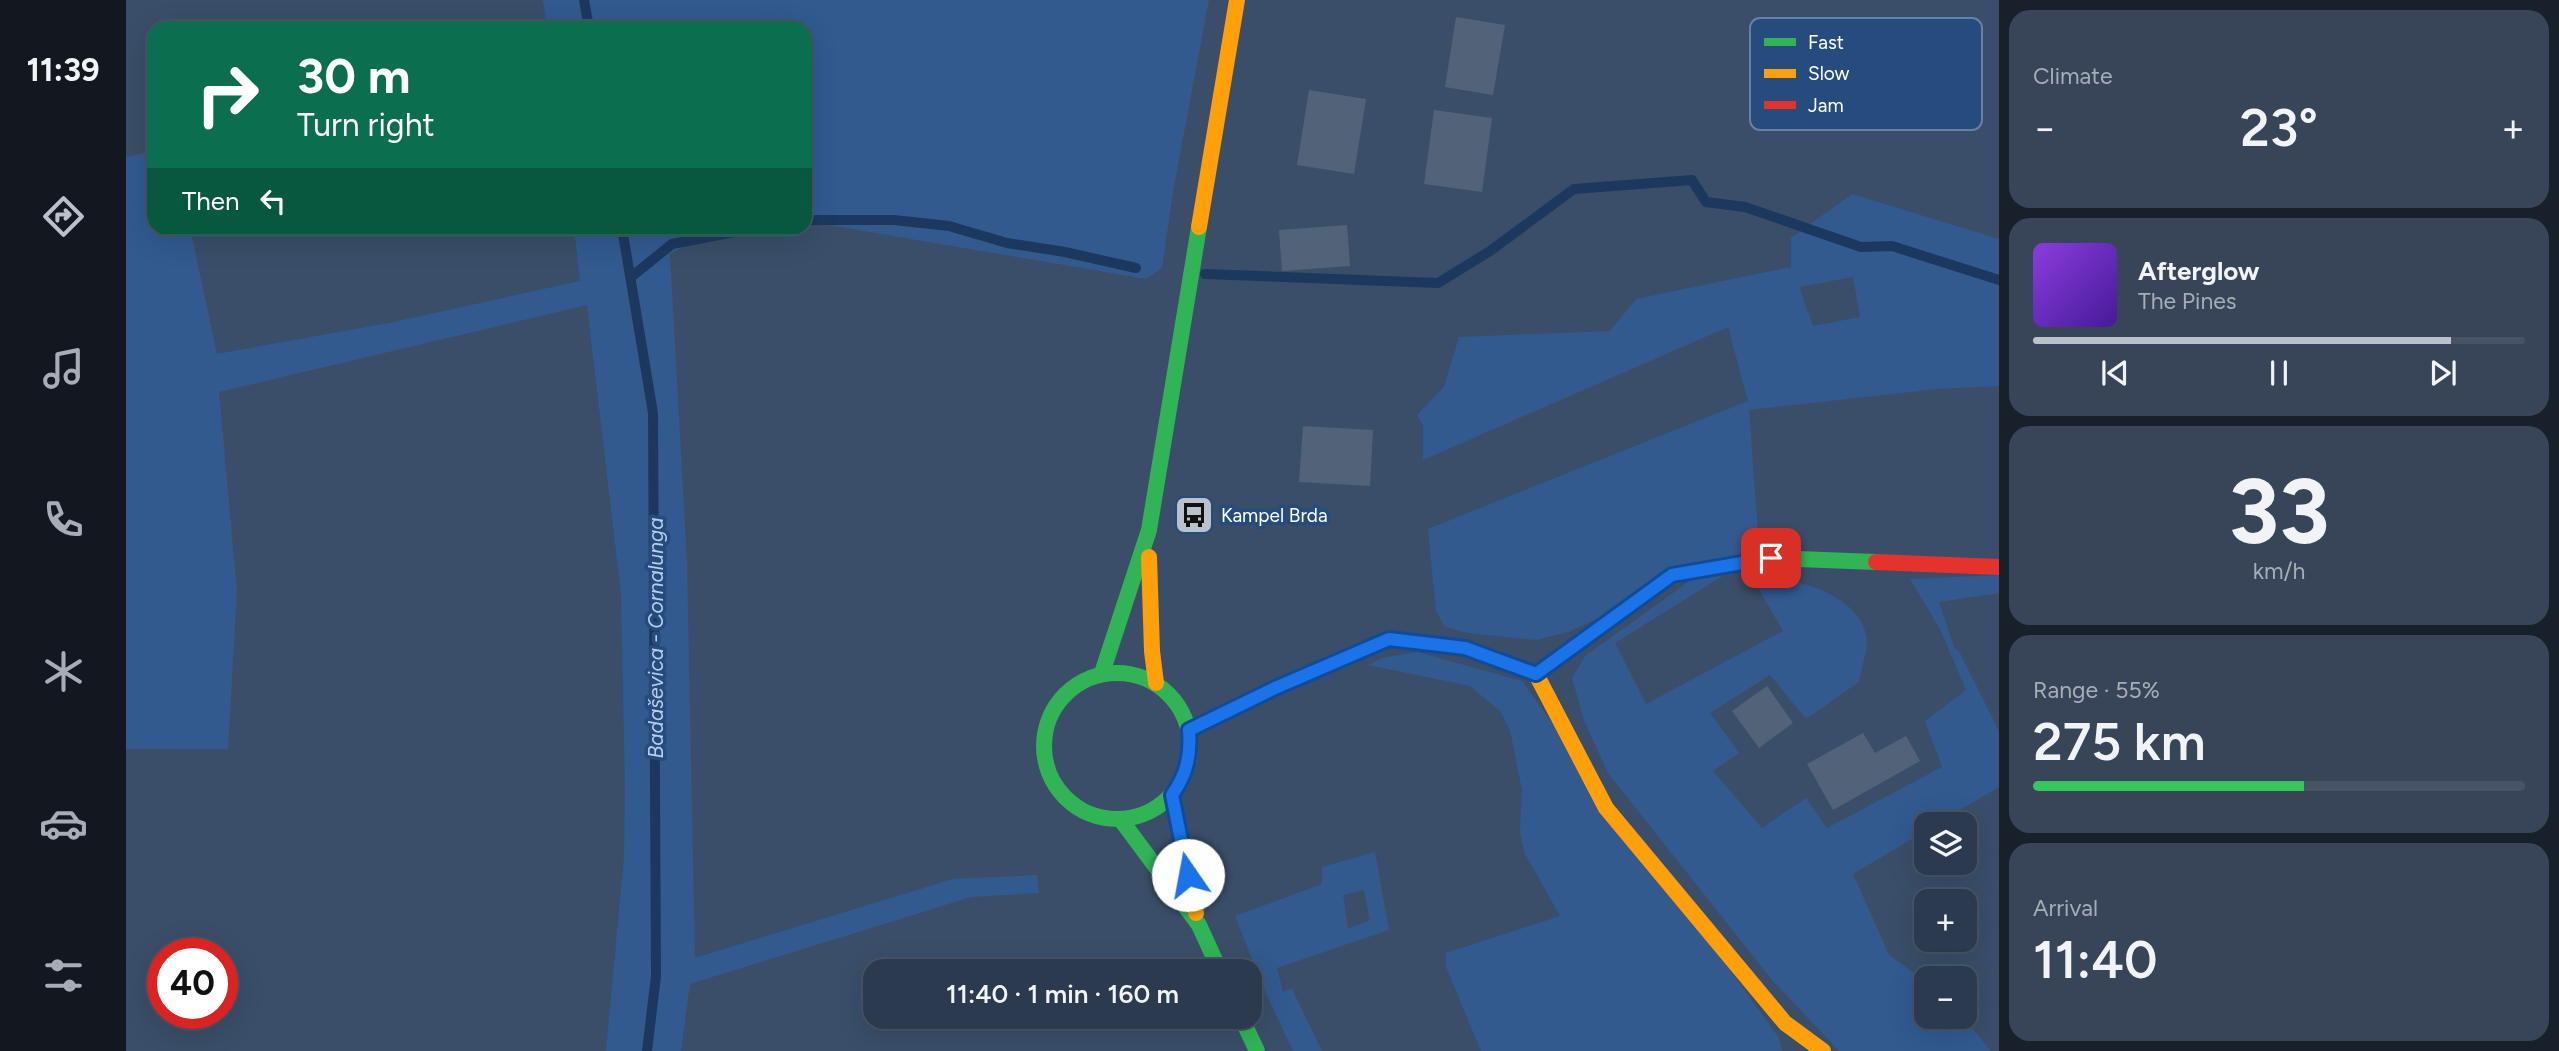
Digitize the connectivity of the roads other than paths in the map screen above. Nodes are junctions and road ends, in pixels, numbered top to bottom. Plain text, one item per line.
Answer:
1 (1237, 0) edge
2 (1149, 530) junction
3 (1999, 567) edge
4 (1102, 673) junction
5 (1536, 674) junction
6 (1156, 683) junction
7 (1189, 730) junction
8 (1172, 795) junction
9 (1121, 820) junction
10 (1199, 925) junction
11 (1215, 959) edge
12 (1247, 1029) edge
13 (1257, 1051) edge
14 (1823, 1051) edge

1 - 2 street
2 - 4 street
2 - 6 street
3 - 5 street
4 - 6 street
4 - 9 street
5 - 7 street
5 - 14 street
6 - 7 street
7 - 8 street
8 - 9 street
8 - 10 street
9 - 10 street
10 - 11 street
12 - 13 street

